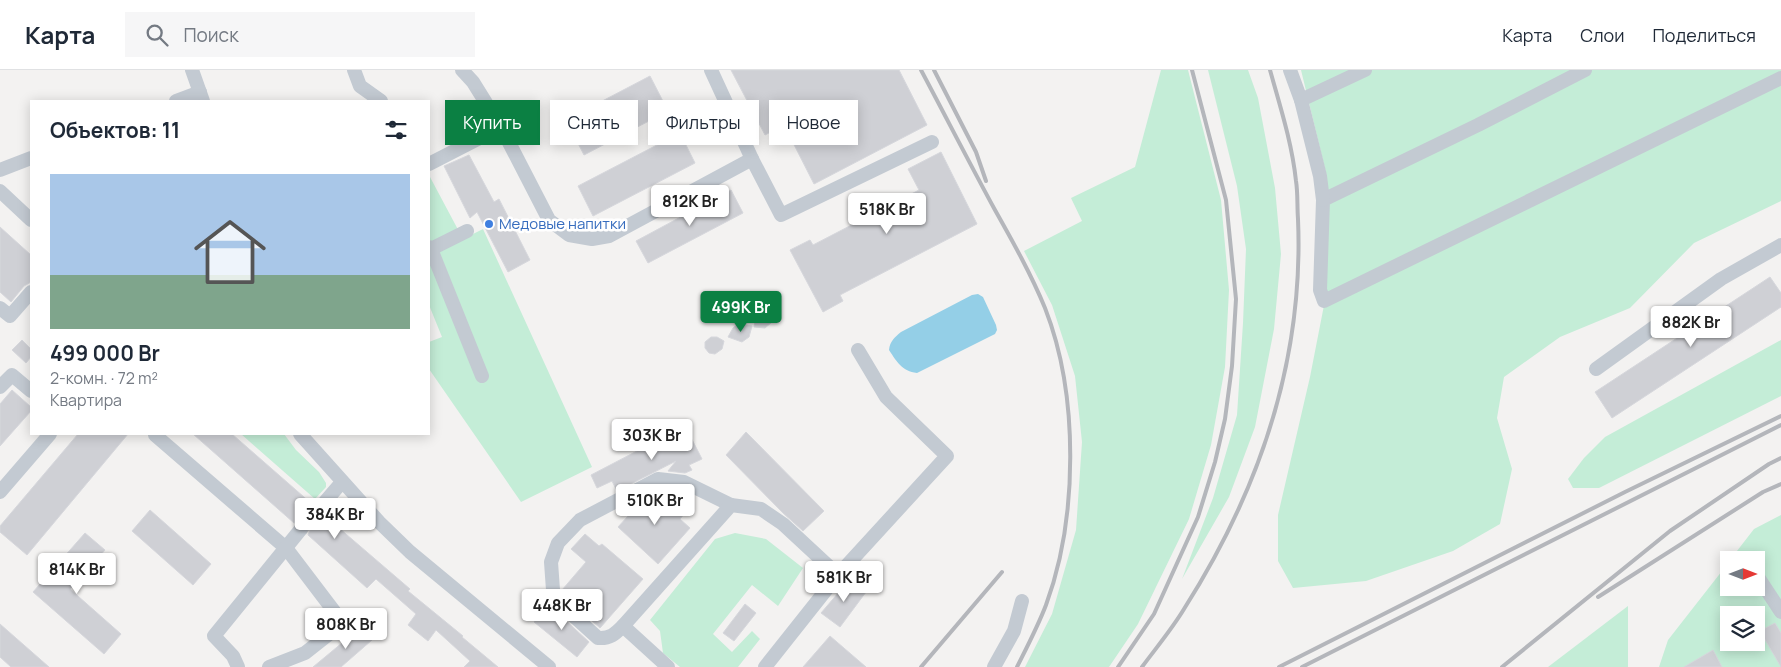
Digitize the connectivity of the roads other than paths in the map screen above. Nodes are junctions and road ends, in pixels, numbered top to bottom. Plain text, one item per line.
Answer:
1 (192, 70) edge
2 (354, 70) edge
3 (462, 70) edge
4 (710, 70) edge
5 (1290, 70) edge
6 (1365, 70) edge
7 (1585, 70) edge
8 (1781, 78) edge
9 (201, 96) edge
10 (181, 100) edge
11 (380, 100) edge
12 (484, 100) edge
13 (1301, 100) junction
14 (932, 142) dead end
15 (466, 145) edge
16 (510, 145) edge
17 (30, 158) edge
18 (752, 159) junction
19 (430, 163) edge
20 (0, 170) edge
21 (0, 191) edge
22 (1323, 200) junction
23 (30, 219) edge
24 (467, 231) dead end
25 (1781, 245) edge
26 (430, 248) edge
27 (30, 293) edge
28 (0, 308) edge
29 (858, 350) dead end
30 (1596, 369) dead end
31 (482, 376) dead end
32 (0, 387) edge
33 (30, 390) edge
34 (49, 435) edge
35 (155, 435) edge
36 (301, 435) edge
37 (342, 482) junction
38 (0, 492) edge
39 (732, 505) junction
40 (318, 510) tunnel mouth
41 (301, 529) tunnel mouth
42 (286, 548) junction
43 (838, 575) junction
44 (1765, 588) edge
45 (1022, 601) dead end
46 (1781, 612) edge
47 (623, 626) junction
48 (238, 667) edge
49 (269, 667) edge
50 (549, 667) edge
51 (668, 667) edge
52 (765, 667) edge
53 (994, 667) edge

1 - 9 street
2 - 11 street
3 - 12 street
4 - 18 street
5 - 13 street
6 - 13 street
7 - 22 street
8 - 22 street
9 - 10 street
13 - 22 street
14 - 18 street
15 - 19 street
16 - 18 street
17 - 20 street
21 - 23 street
24 - 26 street
25 - 30 street
26 - 31 street
27 - 28 street
29 - 43 street
32 - 33 street
34 - 38 street
35 - 42 street
36 - 37 street
37 - 40 street
37 - 50 street
39 - 43 street
39 - 47 street
39 - 47 street
41 - 42 street
42 - 48 street
42 - 49 street
43 - 52 street
44 - 46 street
45 - 53 street
47 - 51 street

